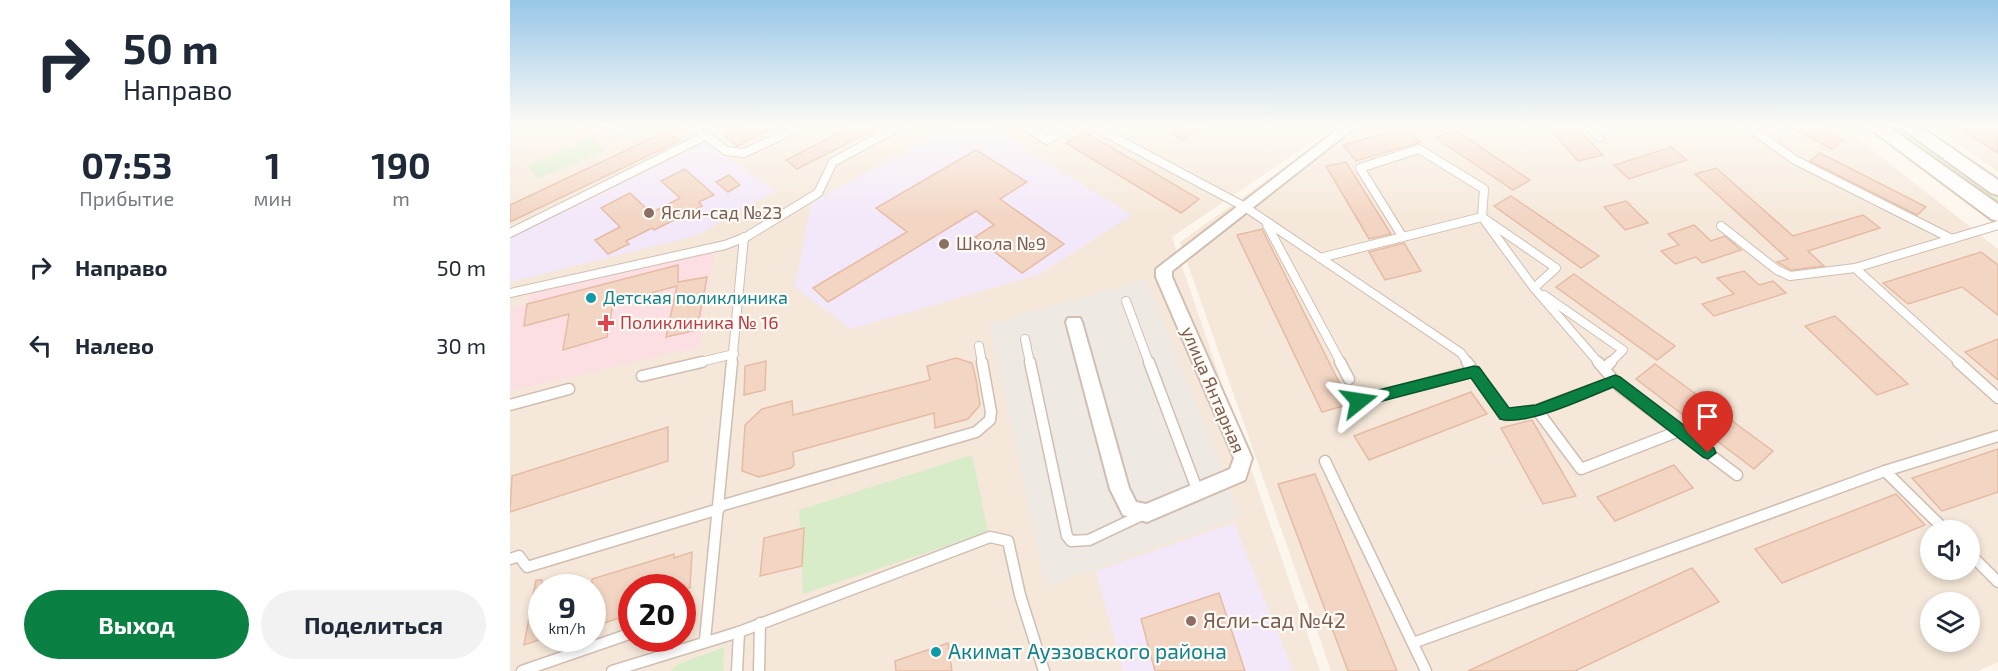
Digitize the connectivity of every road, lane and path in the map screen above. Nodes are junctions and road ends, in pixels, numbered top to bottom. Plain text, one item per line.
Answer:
1 (664, 156) edge
2 (844, 156) edge
3 (1149, 156) edge
4 (1312, 156) edge
5 (1396, 156) edge
6 (1431, 156) edge
7 (1790, 156) edge
8 (1917, 156) edge
9 (1950, 156) edge
10 (1998, 189) edge
11 (1245, 207) junction
12 (1998, 214) edge
13 (1482, 217) junction
14 (1266, 222) junction
15 (1998, 225) edge
16 (1721, 226) dead end
17 (510, 233) edge
18 (1402, 236) junction
19 (744, 237) junction
20 (1952, 239) junction
21 (1320, 258) junction
22 (1855, 268) junction
23 (1534, 288) junction
24 (510, 293) edge
25 (1126, 301) dead end
26 (1074, 322) dead end
27 (1025, 339) dead end
28 (979, 346) dead end
29 (734, 354) junction
30 (1604, 369) junction
31 (1474, 371) junction
32 (642, 376) dead end
33 (1349, 379) dead end
34 (1615, 381) junction
35 (569, 389) dead end
36 (1998, 398) edge
37 (1359, 401) dead end
38 (510, 405) edge
39 (1537, 411) junction
40 (1679, 431) junction
41 (1998, 436) edge
42 (1325, 461) dead end
43 (1885, 471) junction
44 (1737, 475) dead end
45 (1198, 492) junction
46 (720, 507) junction
47 (1147, 513) junction
48 (1935, 520) edge
49 (510, 559) edge
50 (1980, 564) edge
51 (1998, 582) edge
52 (760, 623) junction
53 (739, 632) junction
54 (618, 638) edge
55 (705, 640) junction
56 (1413, 643) junction
57 (522, 671) edge
58 (612, 671) edge
59 (737, 671) edge
60 (759, 671) edge
61 (1044, 671) edge
62 (1426, 671) edge

1 - 17 lane
2 - 19 lane
3 - 11 lane
4 - 11 street, улица Янтарная
5 - 18 lane
6 - 13 lane
7 - 20 lane
8 - 12 main road
9 - 10 main road
11 - 14 lane
11 - 45 street, улица Янтарная
13 - 18 lane
13 - 23 lane
13 - 23 lane
14 - 21 lane
14 - 33 lane
15 - 20 lane
16 - 22 lane
18 - 21 lane
19 - 24 lane
19 - 29 lane
20 - 22 lane
21 - 31 lane
22 - 36 lane
23 - 30 lane
23 - 30 lane
25 - 45 lane
26 - 47 street
27 - 47 lane
28 - 46 lane
29 - 32 lane
29 - 46 lane
30 - 34 lane
31 - 37 lane
31 - 39 lane
34 - 39 lane
34 - 40 lane
35 - 38 lane
39 - 40 lane
40 - 44 lane
41 - 43 lane
42 - 56 lane
43 - 48 lane
43 - 56 lane
45 - 47 street, улица Янтарная
46 - 49 lane
46 - 55 lane
50 - 51 lane
52 - 53 lane
52 - 60 lane
52 - 61 lane
53 - 55 lane
53 - 59 lane
54 - 57 lane
55 - 58 lane
56 - 62 lane

